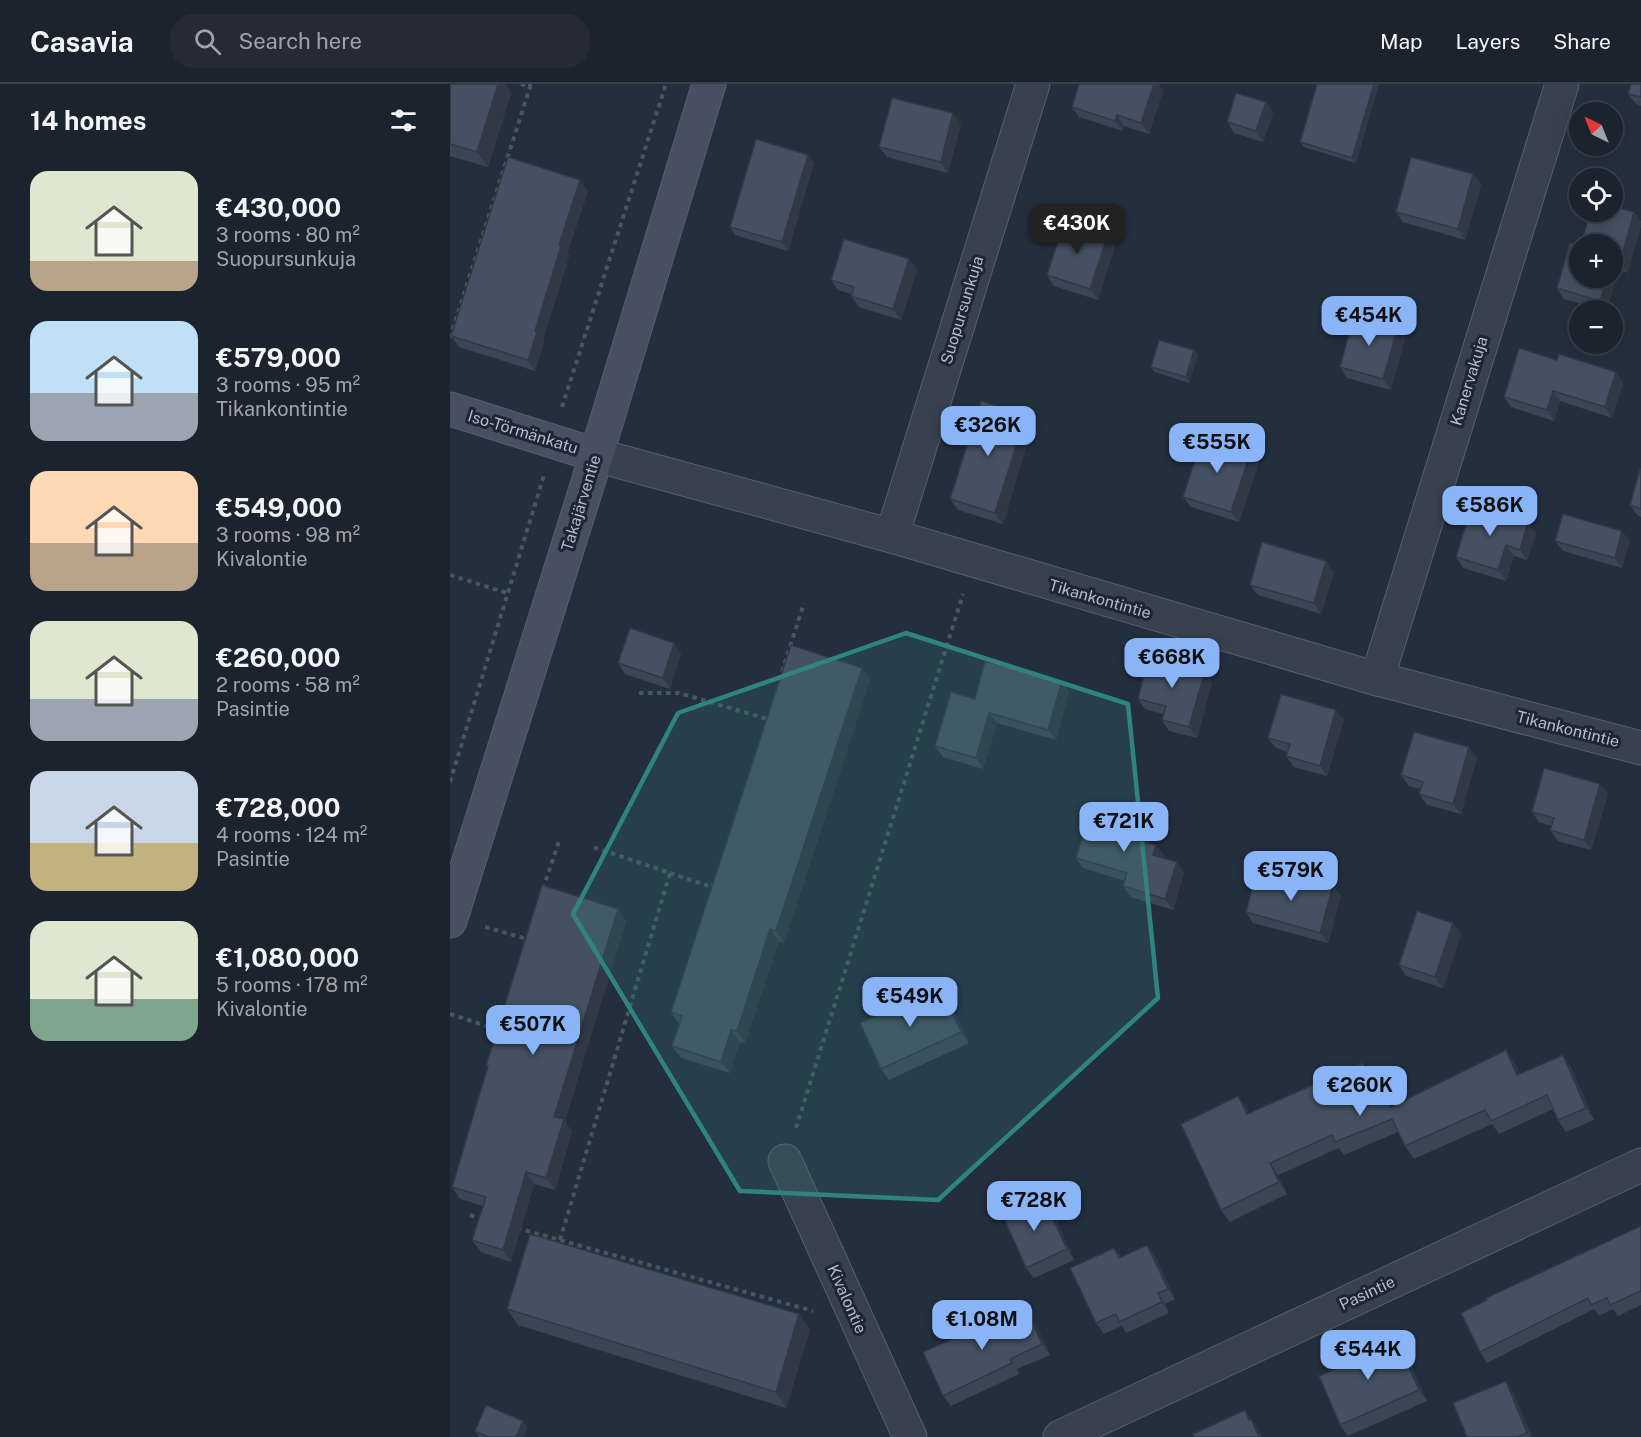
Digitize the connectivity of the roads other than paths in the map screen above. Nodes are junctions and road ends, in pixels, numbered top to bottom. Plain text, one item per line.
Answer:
1 (709, 84) edge
2 (1033, 84) edge
3 (1562, 84) edge
4 (450, 409) edge
5 (596, 454) junction
6 (892, 536) junction
7 (1377, 679) junction
8 (1641, 748) edge
9 (451, 919) edge
10 (785, 1161) road end
11 (1641, 1165) edge
12 (910, 1437) edge
13 (1060, 1437) edge

1 - 5 street, Takajärventie
2 - 6 street, Suopursunkuja
3 - 7 street, Kanervakuja
4 - 5 street, Iso-Törmänkatu
5 - 6 street, Tikankontintie
5 - 9 street, Takajärventie
6 - 7 street, Tikankontintie
7 - 8 street, Tikankontintie
10 - 12 street, Kivalontie
11 - 13 street, Pasintie

